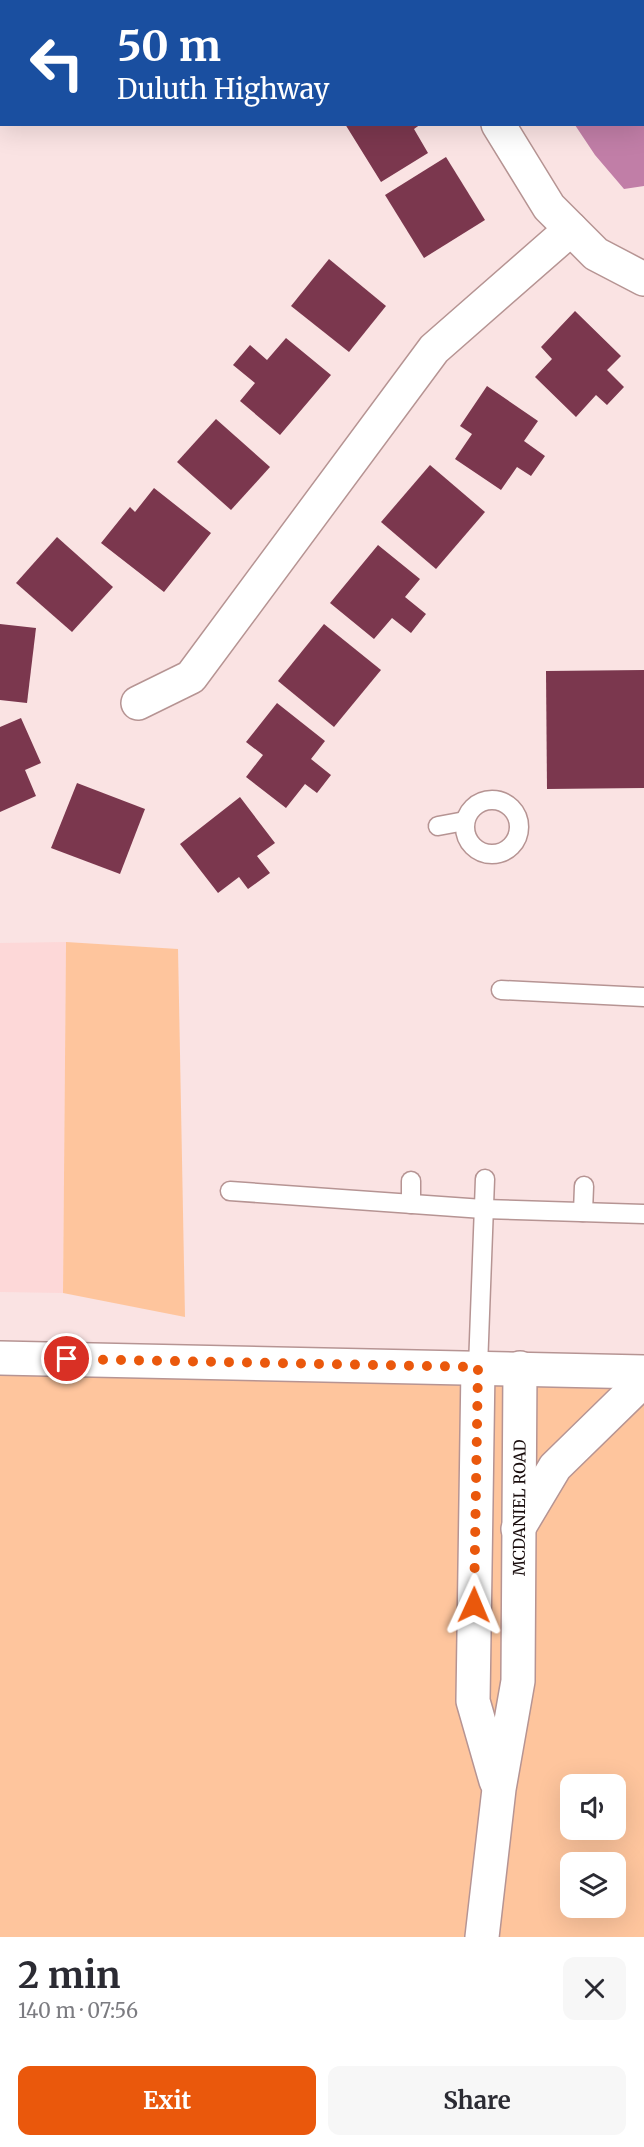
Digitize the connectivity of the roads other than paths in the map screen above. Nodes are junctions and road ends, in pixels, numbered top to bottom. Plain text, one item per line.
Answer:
1 (499, 126) edge
2 (571, 229) junction
3 (644, 279) edge
4 (138, 703) dead end
5 (465, 821) junction
6 (438, 826) dead end
7 (501, 990) dead end
8 (644, 997) edge
9 (485, 1179) dead end
10 (411, 1181) dead end
11 (584, 1186) dead end
12 (230, 1191) dead end
13 (411, 1204) junction
14 (483, 1209) junction
15 (583, 1212) junction
16 (644, 1214) edge
17 (0, 1358) edge
18 (478, 1367) junction
19 (520, 1368) junction
20 (644, 1372) edge
21 (644, 1380) edge
22 (518, 1529) junction
23 (499, 1789) junction
24 (482, 1937) edge

1 - 2 street
2 - 3 street
2 - 4 street
5 - 5 lane
5 - 6 lane
7 - 8 lane
9 - 14 lane
10 - 13 lane
11 - 15 lane
12 - 13 lane
13 - 14 lane
14 - 15 lane
14 - 18 lane
15 - 16 lane
17 - 18 street
18 - 19 street
18 - 23 street, MCDANIEL ROAD
19 - 20 street
19 - 22 street, MCDANIEL ROAD
21 - 22 street
22 - 23 street, MCDANIEL ROAD
23 - 24 street, MCDANIEL ROAD

